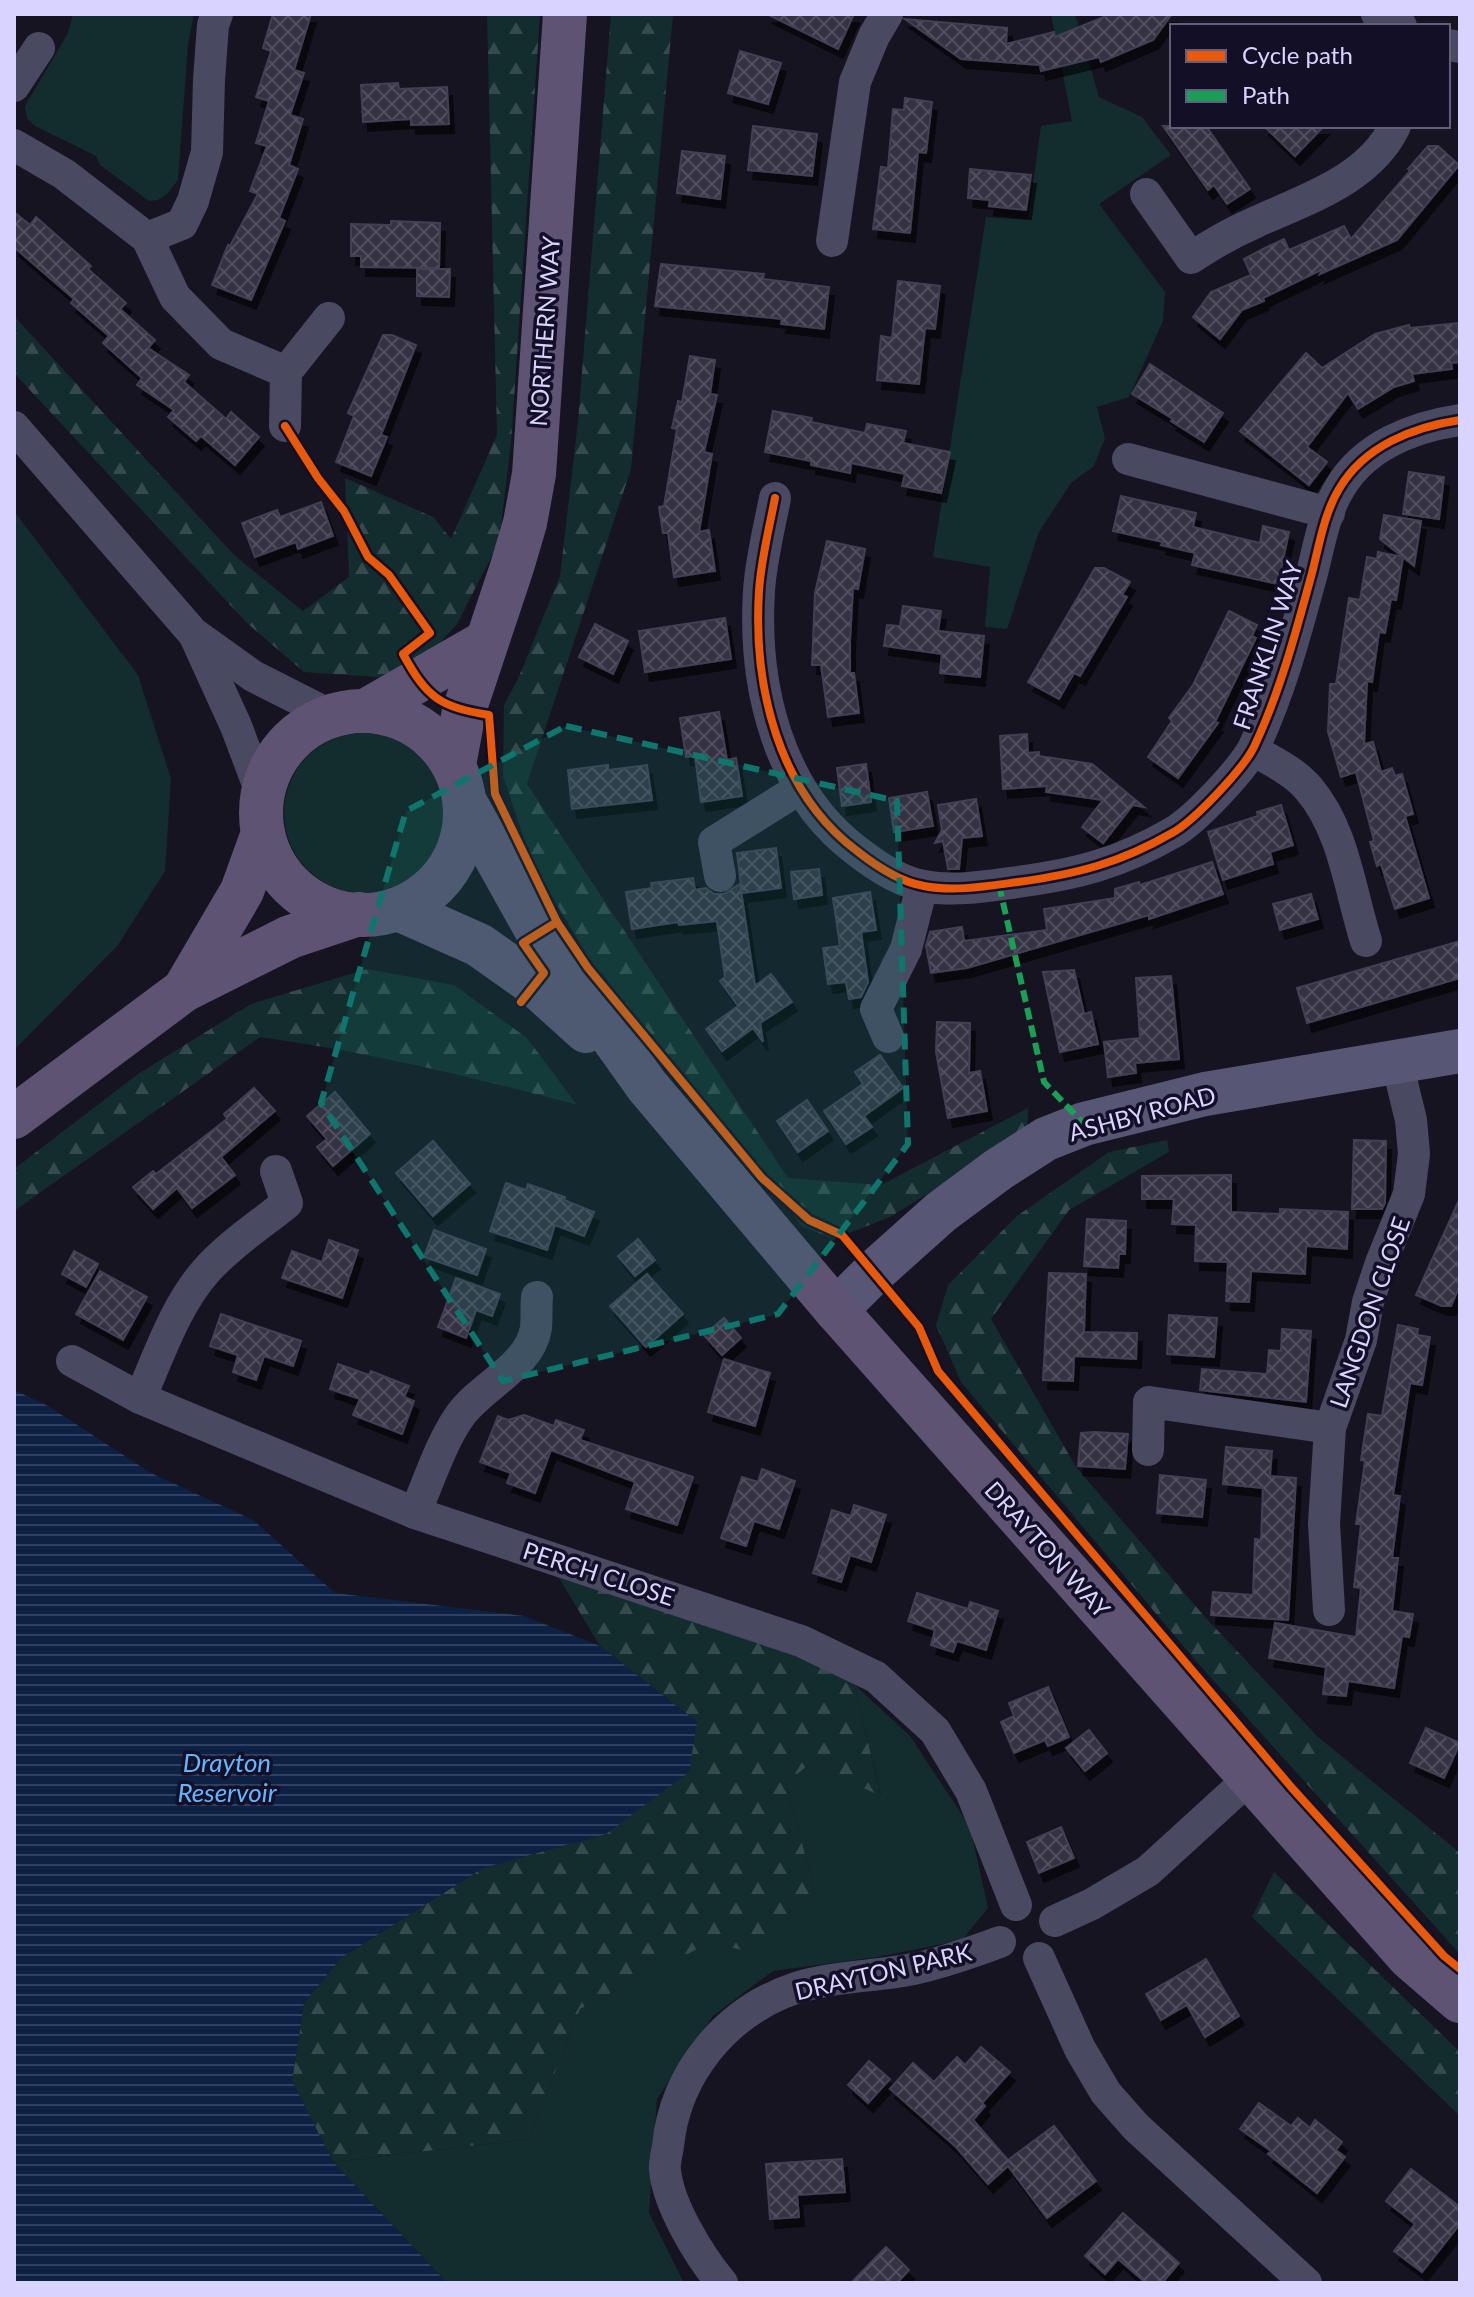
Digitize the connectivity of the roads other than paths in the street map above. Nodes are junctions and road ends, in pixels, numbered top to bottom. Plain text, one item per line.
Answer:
1 (217, 14) edge
2 (565, 14) edge
3 (887, 14) edge
4 (1377, 14) edge
5 (1397, 24) edge
6 (39, 48) dead end
7 (14, 86) edge
8 (1394, 128) edge
9 (14, 145) edge
10 (1146, 194) dead end
11 (147, 238) junction
12 (832, 241) dead end
13 (329, 318) dead end
14 (286, 372) junction
15 (1460, 420) edge
16 (285, 426) dead end
17 (14, 427) edge
18 (1128, 459) dead end
19 (775, 498) dead end
20 (1329, 513) junction
21 (193, 633) junction
22 (487, 641) junction
23 (349, 712) junction
24 (1253, 750) junction
25 (460, 783) junction
26 (799, 789) junction
27 (262, 814) junction
28 (720, 876) dead end
29 (922, 886) junction
30 (378, 912) junction
31 (1366, 941) dead end
32 (184, 990) junction
33 (888, 1037) dead end
34 (1460, 1051) edge
35 (1397, 1063) junction
36 (647, 1086) junction
37 (14, 1117) edge
38 (276, 1171) dead end
39 (537, 1297) dead end
40 (836, 1310) junction
41 (72, 1361) dead end
42 (140, 1398) junction
43 (1330, 1428) junction
44 (1148, 1450) dead end
45 (415, 1513) junction
46 (1329, 1610) dead end
47 (1251, 1777) junction
48 (1016, 1905) junction
49 (1055, 1921) junction
50 (1000, 1942) junction
51 (1039, 1958) junction
52 (1460, 2001) edge
53 (722, 2283) edge
54 (1306, 2283) edge

1 - 11 street
2 - 22 main road, NORTHERN WAY
3 - 12 street
4 - 5 street
6 - 7 street
8 - 10 street
9 - 11 street
11 - 14 street
13 - 14 street
14 - 16 street
15 - 20 street, FRANKLIN WAY
17 - 21 street
18 - 20 street
19 - 26 street, FRANKLIN WAY
20 - 24 street, FRANKLIN WAY
21 - 23 street
21 - 27 street
22 - 23 main road
22 - 25 main road, NORTHERN WAY
23 - 25 main road
23 - 27 main road
24 - 29 street, FRANKLIN WAY
24 - 31 street
25 - 30 main road
25 - 36 main road, DRAYTON WAY
26 - 28 street
26 - 29 street, FRANKLIN WAY
27 - 30 main road
27 - 32 main road
29 - 33 street
30 - 32 main road
30 - 36 main road, DRAYTON WAY
32 - 37 main road
34 - 35 street, ASHBY ROAD
35 - 40 street, ASHBY ROAD
35 - 43 street, LANGDON CLOSE
36 - 40 main road, DRAYTON WAY
38 - 42 street
39 - 45 street
40 - 47 main road, DRAYTON WAY
41 - 42 street, PERCH CLOSE
42 - 45 street, PERCH CLOSE
43 - 44 street, LANGDON CLOSE
43 - 46 street
45 - 48 street, PERCH CLOSE
47 - 49 street
47 - 52 main road, DRAYTON WAY
48 - 49 street
48 - 50 street
49 - 51 street
50 - 51 street
50 - 53 street, DRAYTON PARK
51 - 54 street

